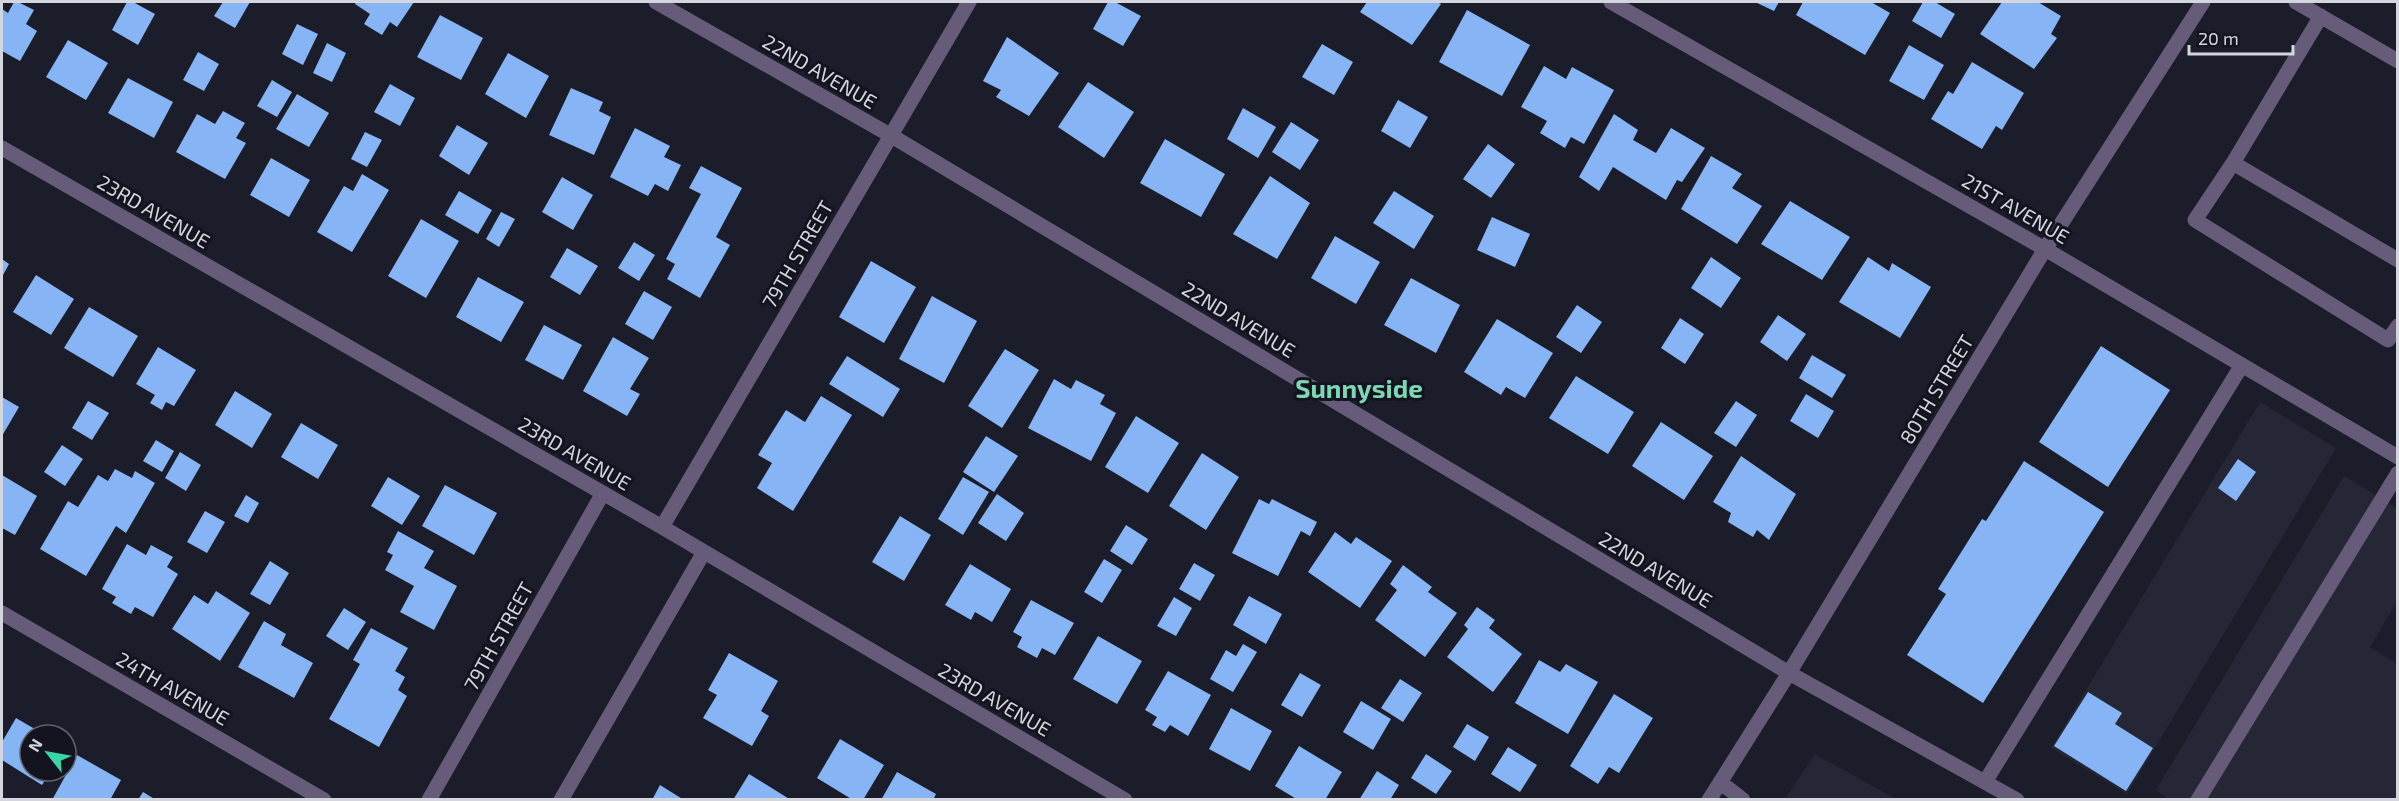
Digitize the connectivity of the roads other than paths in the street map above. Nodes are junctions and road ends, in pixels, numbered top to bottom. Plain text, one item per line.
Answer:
1 (656, 2) edge
2 (969, 2) edge
3 (1611, 2) edge
4 (2203, 2) edge
5 (2296, 2) edge
6 (2321, 16) junction
7 (2397, 61) edge
8 (890, 135) junction
9 (2, 148) edge
10 (2233, 162) junction
11 (2045, 249) junction
12 (2397, 260) edge
13 (2397, 326) edge
14 (2242, 365) junction
15 (2397, 457) edge
16 (2397, 473) edge
17 (603, 493) junction
18 (662, 527) junction
19 (704, 552) junction
20 (2, 613) edge
21 (1789, 673) junction
22 (1720, 782) junction
23 (1985, 782) junction
24 (324, 800) edge
25 (429, 800) edge
26 (561, 800) edge
27 (1125, 800) edge
28 (1709, 800) edge
29 (1743, 800) edge
30 (2017, 800) edge
31 (2198, 800) edge

1 - 8 street, 22ND AVENUE
2 - 8 street, 79TH STREET
3 - 11 street, 21ST AVENUE
4 - 11 street, 80TH STREET
5 - 6 street
6 - 7 street
6 - 10 street
8 - 18 street, 79TH STREET
8 - 21 street, 22ND AVENUE
9 - 17 street, 23RD AVENUE
10 - 12 street
10 - 13 street
11 - 14 street, 21ST AVENUE
11 - 21 street, 80TH STREET
14 - 15 street, 21ST AVENUE
14 - 23 street
16 - 31 street
17 - 18 street, 23RD AVENUE
17 - 25 street, 79TH STREET
18 - 19 street, 23RD AVENUE
19 - 26 street
19 - 27 street, 23RD AVENUE
20 - 24 street, 24TH AVENUE
21 - 22 street, 80TH STREET
21 - 23 street, 22ND AVENUE
22 - 28 street, 80TH STREET
22 - 29 street
23 - 30 street, 22ND AVENUE

